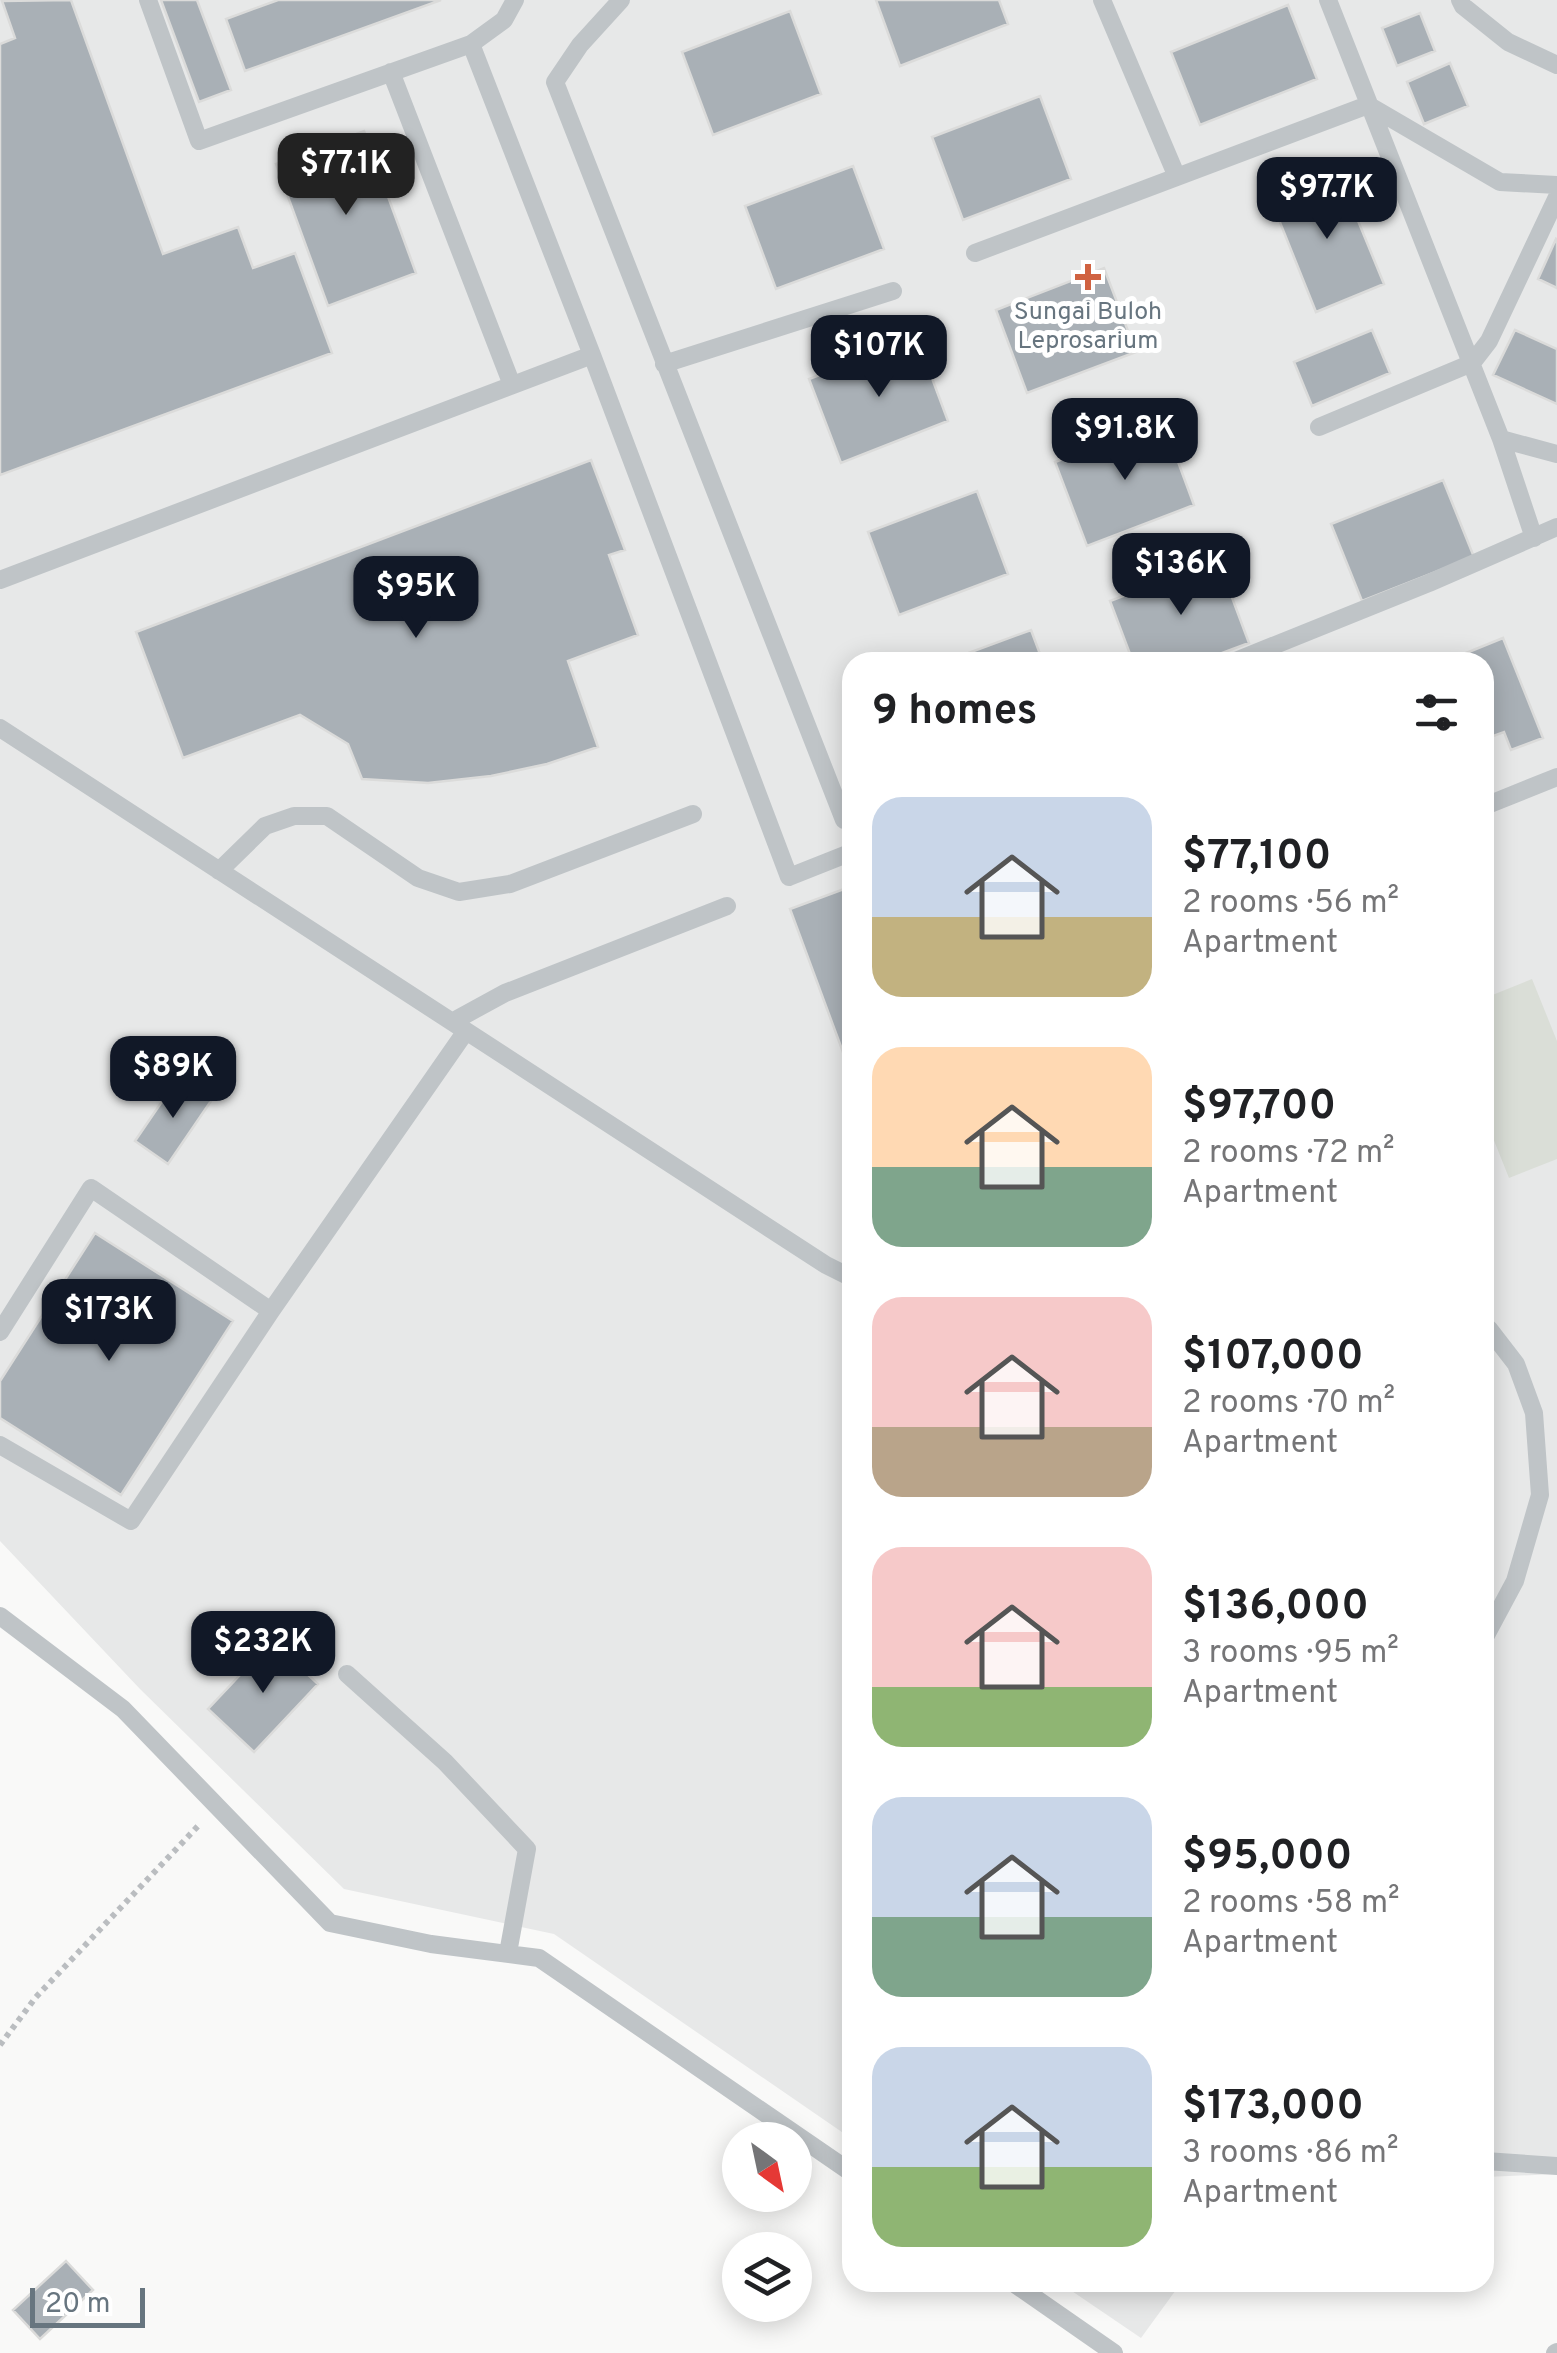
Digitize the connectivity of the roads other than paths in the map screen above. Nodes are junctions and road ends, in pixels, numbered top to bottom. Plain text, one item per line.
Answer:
1 (148, 0) edge
2 (515, 0) edge
3 (622, 0) edge
4 (1102, 0) edge
5 (1328, 0) edge
6 (1460, 0) edge
7 (471, 44) junction
8 (1557, 65) edge
9 (391, 72) junction
10 (1368, 105) junction
11 (1177, 177) junction
12 (1557, 184) edge
13 (1557, 197) edge
14 (975, 253) dead end
15 (892, 291) dead end
16 (592, 355) junction
17 (1472, 362) junction
18 (664, 364) junction
19 (512, 385) junction
20 (1319, 428) dead end
21 (1501, 439) junction
22 (1557, 454) edge
23 (1557, 527) edge
24 (1534, 538) junction
25 (0, 580) edge
26 (1258, 652) edge
27 (0, 728) edge
28 (1557, 777) edge
29 (1494, 802) edge
30 (693, 814) dead end
31 (842, 815) edge
32 (842, 856) edge
33 (219, 871) junction
34 (726, 906) dead end
35 (459, 1027) junction
36 (842, 1273) edge
37 (271, 1311) junction
38 (0, 1332) edge
39 (1494, 1335) edge
40 (0, 1445) edge
41 (1494, 1610) edge
42 (0, 1616) edge
43 (347, 1674) dead end
44 (508, 1954) junction
45 (1494, 2162) edge
46 (842, 2166) edge
47 (1557, 2166) edge
48 (1026, 2292) edge
49 (1114, 2353) edge

1 - 9 lane
2 - 7 lane
3 - 18 lane
4 - 11 lane
5 - 10 lane
6 - 8 lane
7 - 9 lane
7 - 16 lane
9 - 19 lane
10 - 11 lane
10 - 12 lane
10 - 17 lane
11 - 14 lane
13 - 17 lane
15 - 18 lane
16 - 19 lane
16 - 32 lane
17 - 20 lane
17 - 21 lane
18 - 31 lane
19 - 25 lane
21 - 22 lane
21 - 24 lane
23 - 24 lane
24 - 26 lane
27 - 33 lane
28 - 29 lane
30 - 33 lane
33 - 35 lane
34 - 35 lane
35 - 36 lane
35 - 37 lane
37 - 38 lane
37 - 40 lane
39 - 41 lane
42 - 44 lane
43 - 44 lane
44 - 46 lane
45 - 47 lane
48 - 49 lane

